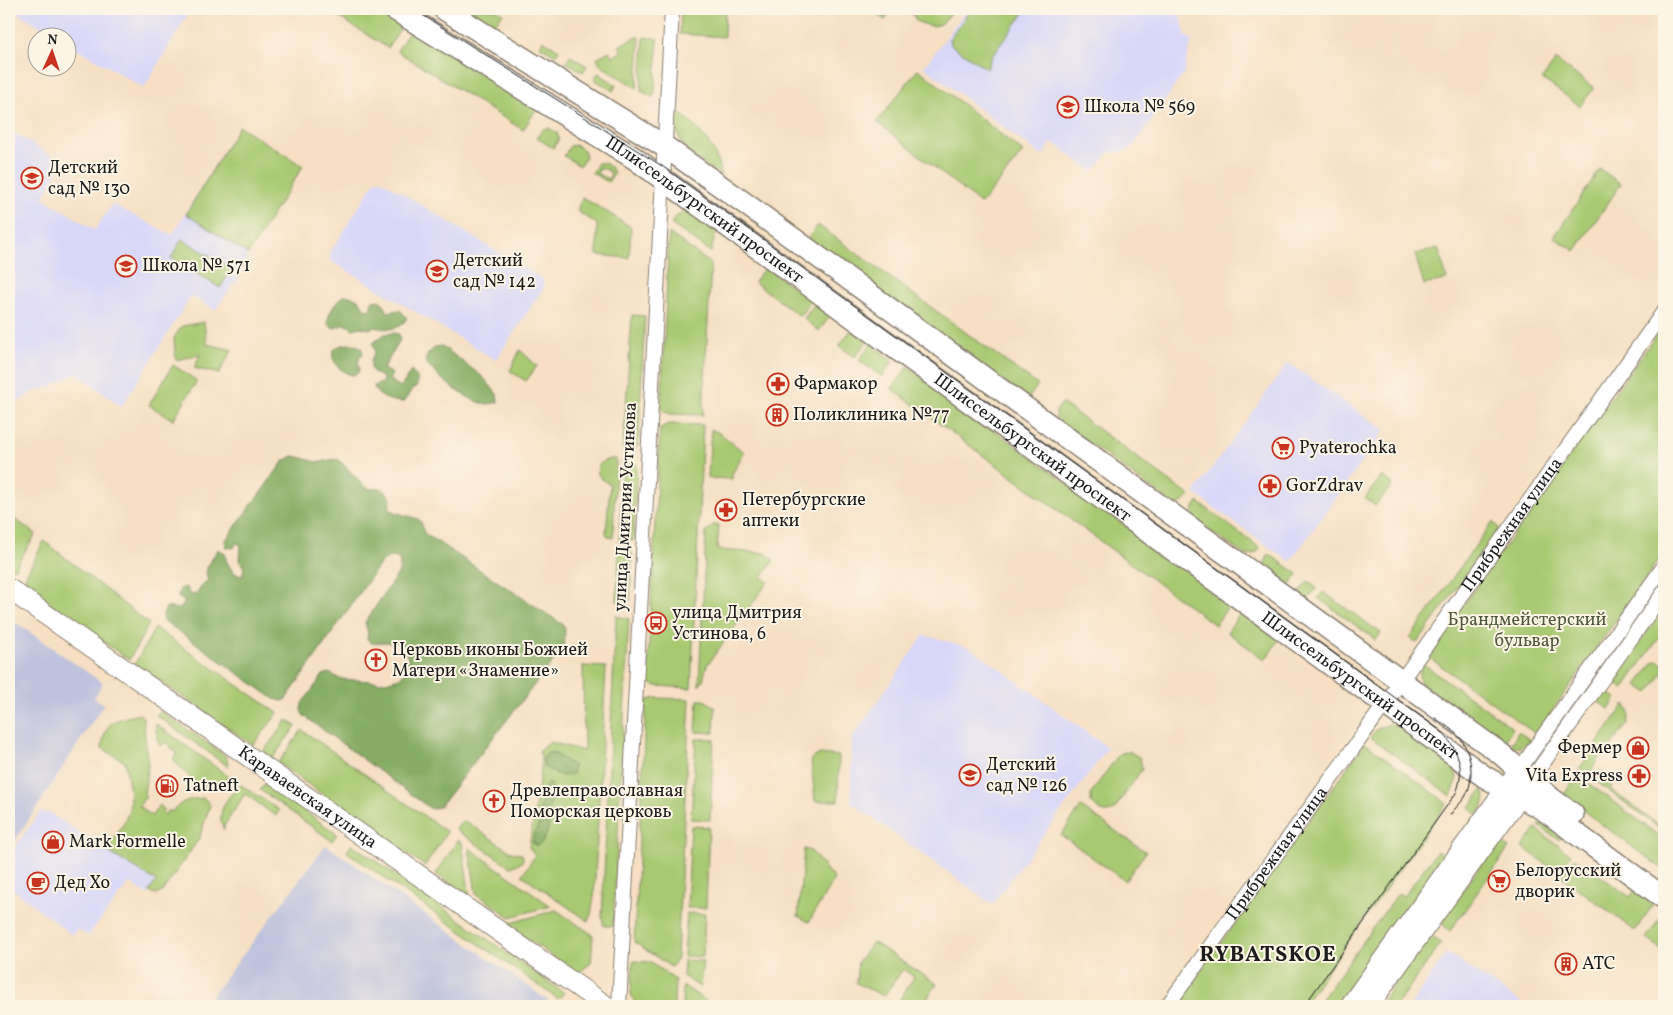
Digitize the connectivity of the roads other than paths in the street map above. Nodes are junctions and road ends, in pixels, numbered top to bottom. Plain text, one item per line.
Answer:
1 (394, 9) edge
2 (444, 9) edge
3 (672, 9) edge
4 (664, 146) junction
5 (662, 178) junction
6 (1664, 311) edge
7 (1664, 566) edge
8 (9, 589) edge
9 (1664, 592) edge
10 (1401, 681) junction
11 (1385, 703) junction
12 (1519, 784) junction
13 (1664, 880) edge
14 (1664, 898) edge
15 (606, 1006) edge
16 (619, 1006) edge
17 (1167, 1006) edge
18 (1350, 1006) edge
19 (1368, 1006) edge

1 - 5 main road, Шлиссельбургский проспект
2 - 4 main road, Шлиссельбургский проспект
3 - 4 street, улица Дмитрия Устинова
4 - 5 street, улица Дмитрия Устинова
4 - 10 main road, Шлиссельбургский проспект
5 - 11 main road, Шлиссельбургский проспект
5 - 16 street, улица Дмитрия Устинова
6 - 10 street, Прибрежная улица
7 - 12 street
8 - 15 street, Караваевская улица
9 - 12 street
10 - 11 street, Прибрежная улица
10 - 12 main road, Шлиссельбургский проспект
11 - 12 main road, Шлиссельбургский проспект
11 - 17 street, Прибрежная улица
12 - 13 main road, Шлиссельбургский проспект
12 - 14 main road, Шлиссельбургский проспект
12 - 18 street
12 - 19 street

